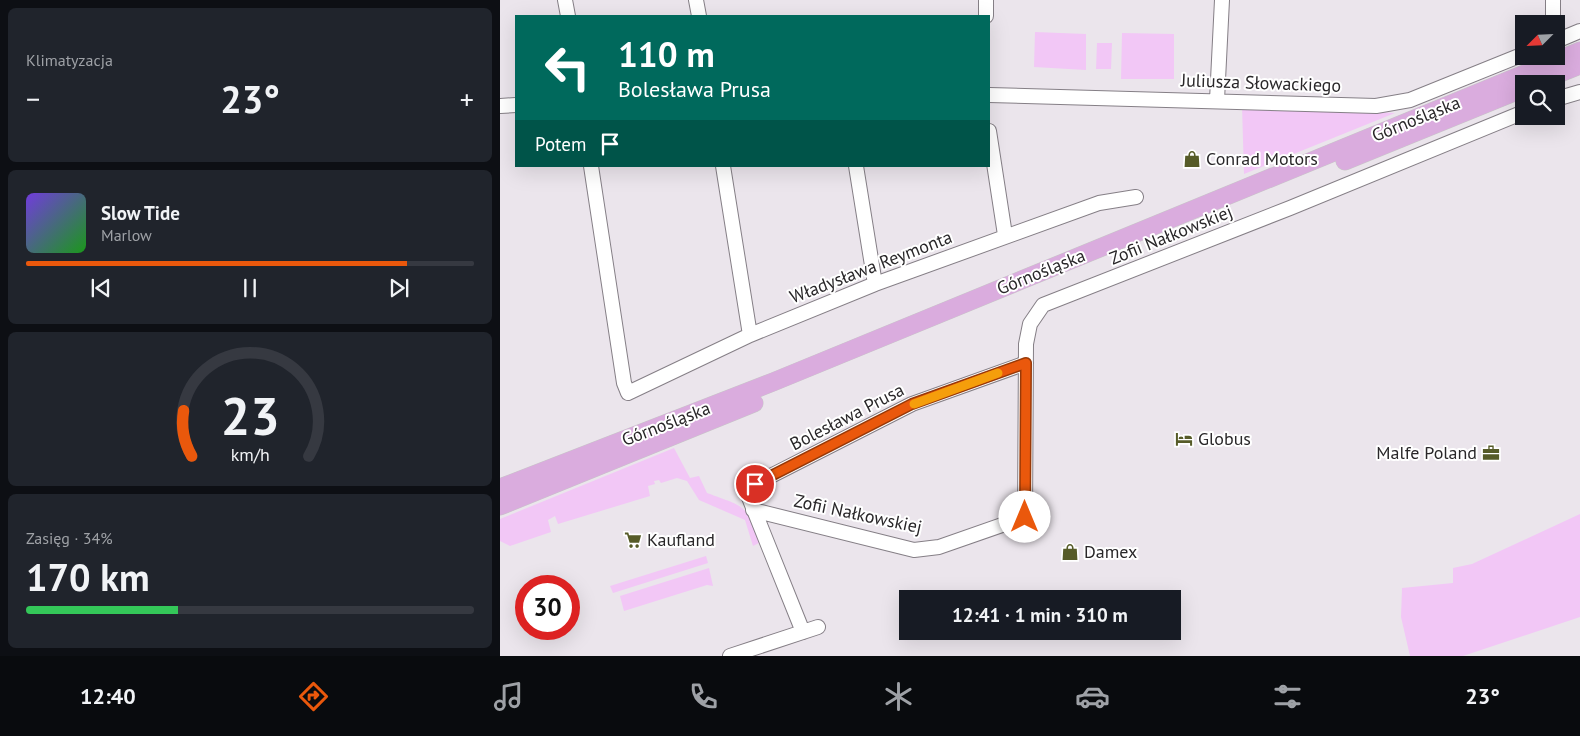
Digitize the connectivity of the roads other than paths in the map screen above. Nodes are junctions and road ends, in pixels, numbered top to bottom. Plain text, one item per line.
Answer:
1 (565, 0) edge
2 (696, 0) edge
3 (986, 0) edge
4 (1222, 0) edge
5 (1553, 0) edge
6 (568, 15) edge
7 (699, 15) edge
8 (986, 15) edge
9 (1553, 15) edge
10 (1580, 31) edge
11 (1565, 36) edge
12 (1580, 51) edge
13 (1515, 58) edge
14 (1580, 65) edge
15 (1556, 75) edge
16 (1515, 92) edge
17 (1580, 92) edge
18 (990, 95) edge
19 (1565, 96) edge
20 (1218, 100) junction
21 (515, 105) edge
22 (500, 106) edge
23 (1460, 114) junction
24 (1515, 116) edge
25 (1469, 135) junction
26 (990, 138) edge
27 (590, 167) edge
28 (723, 167) edge
29 (856, 167) edge
30 (1136, 197) dead end
31 (1005, 235) junction
32 (875, 284) junction
33 (750, 335) junction
34 (1026, 363) junction
35 (500, 488) edge
36 (500, 506) edge
37 (753, 510) junction
38 (818, 627) dead end
39 (803, 632) junction
40 (730, 656) edge

1 - 6 street
2 - 7 street
3 - 8 street
4 - 20 street
5 - 9 street
10 - 11 street
12 - 35 main road, Górnośląska
13 - 20 street, Juliusza Słowackiego
14 - 15 main road
16 - 23 main road, Górnośląska
17 - 19 street
18 - 20 street, Juliusza Słowackiego
21 - 22 street
23 - 25 street
23 - 36 main road, Górnośląska
24 - 25 street, Zofii Nałkowskiej
25 - 34 street, Zofii Nałkowskiej
26 - 31 street
27 - 33 street, Władysława Reymonta
28 - 33 street
29 - 32 street
30 - 31 street, Władysława Reymonta
31 - 32 street, Władysława Reymonta
32 - 33 street, Władysława Reymonta
34 - 37 street, Bolesława Prusa
34 - 37 street, Zofii Nałkowskiej
37 - 39 street
38 - 39 street
39 - 40 street

